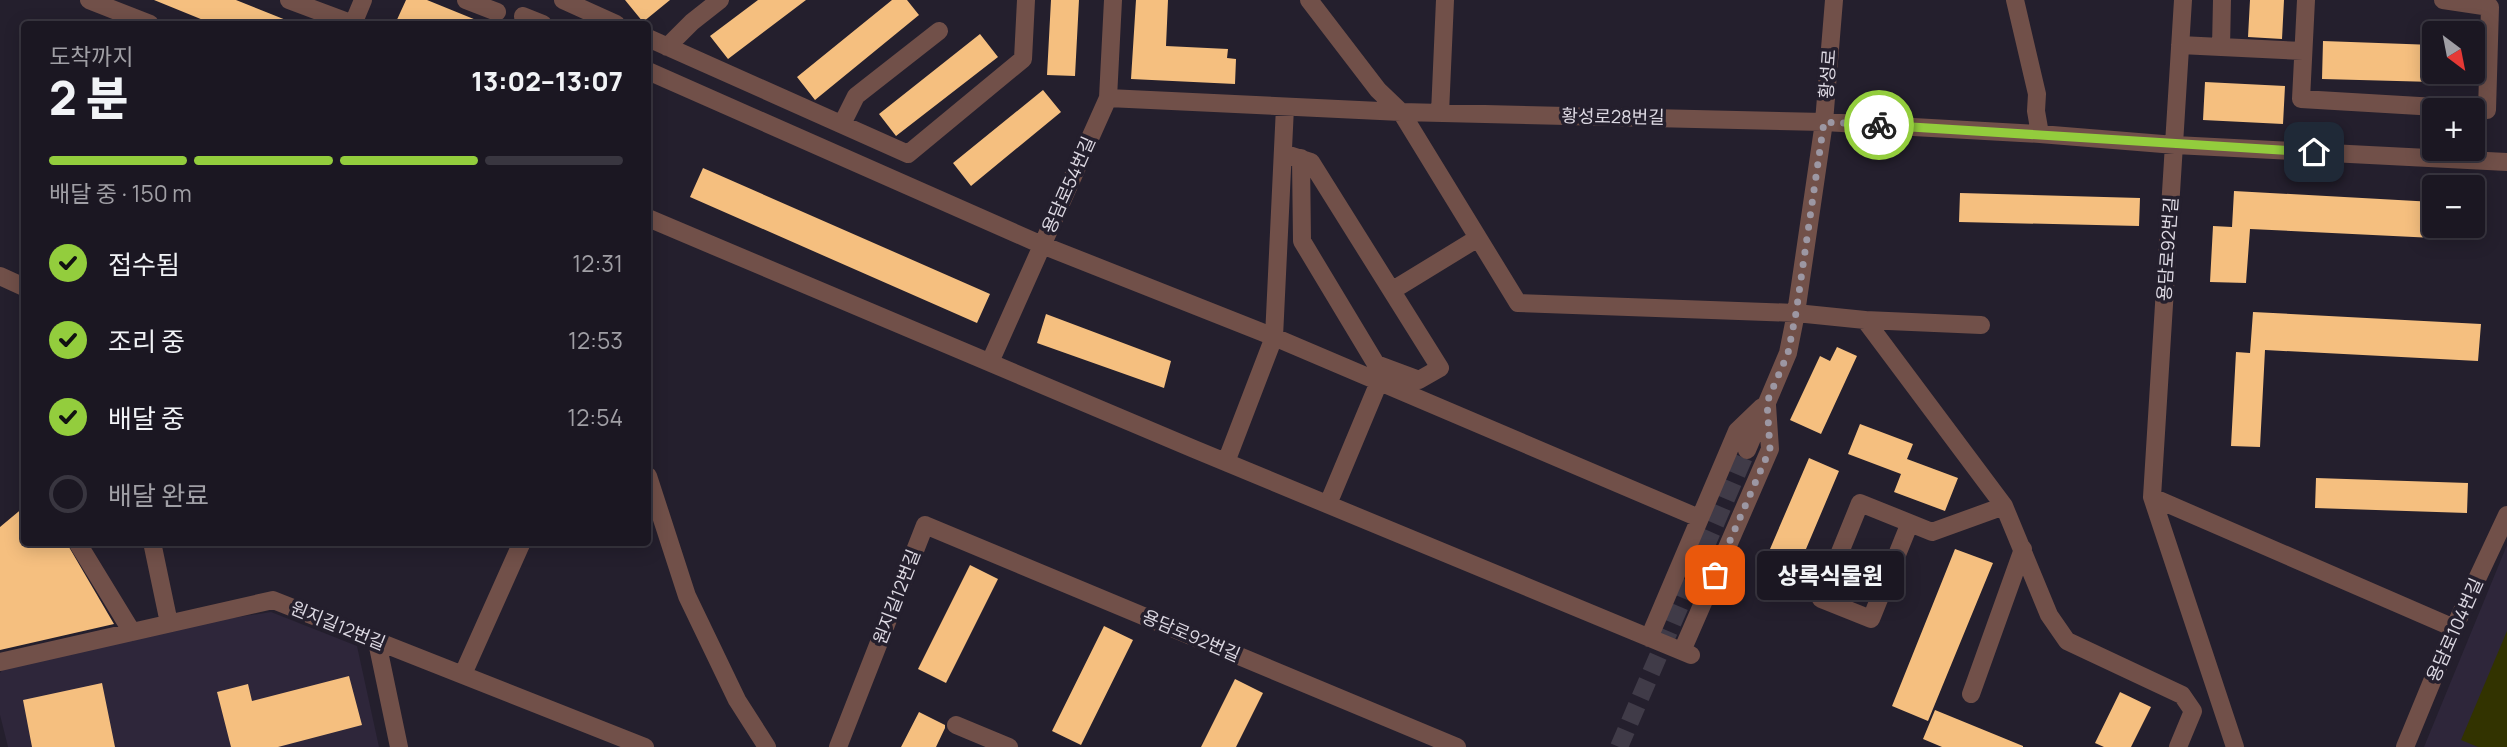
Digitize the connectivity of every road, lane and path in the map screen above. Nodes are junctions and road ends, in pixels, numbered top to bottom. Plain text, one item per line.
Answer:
1 (89, 0) edge
2 (289, 0) edge
3 (363, 0) edge
4 (466, 0) edge
5 (563, 0) edge
6 (720, 0) edge
7 (1026, 0) edge
8 (1113, 0) edge
9 (1309, 0) edge
10 (1445, 0) edge
11 (1834, 0) edge
12 (2015, 0) edge
13 (2183, 0) edge
14 (2222, 0) edge
15 (2306, 0) edge
16 (2443, 0) edge
17 (497, 12) dead end
18 (142, 21) edge
19 (345, 21) edge
20 (354, 21) edge
21 (524, 21) edge
22 (536, 21) edge
23 (609, 21) edge
24 (939, 31) dead end
25 (651, 39) edge
26 (2180, 45) junction
27 (667, 47) junction
28 (2221, 47) junction
29 (2303, 51) junction
30 (651, 72) edge
31 (1108, 98) junction
32 (1285, 107) junction
33 (1401, 112) junction
34 (1440, 113) junction
35 (1824, 122) junction
36 (842, 124) junction
37 (2040, 134) junction
38 (2175, 145) junction
39 (1283, 153) junction
40 (1301, 159) junction
41 (2507, 162) edge
42 (651, 219) edge
43 (1478, 238) junction
44 (1042, 245) junction
45 (0, 276) edge
46 (21, 286) edge
47 (1394, 290) junction
48 (1796, 313) junction
49 (1865, 320) junction
50 (1981, 325) dead end
51 (1274, 337) junction
52 (990, 362) junction
53 (1379, 382) junction
54 (1767, 402) junction
55 (1747, 450) tunnel mouth
56 (1226, 462) junction
57 (651, 485) edge
58 (2152, 497) junction
59 (1328, 505) junction
60 (2004, 506) junction
61 (2507, 514) edge
62 (1699, 519) junction
63 (925, 525) joint
64 (1909, 525) junction
65 (79, 546) edge
66 (153, 546) edge
67 (520, 546) edge
68 (2023, 549) junction
69 (169, 623) junction
70 (2454, 628) junction
71 (132, 632) junction
72 (1649, 638) junction
73 (377, 642) junction
74 (0, 662) edge
75 (463, 674) junction
76 (1971, 694) dead end
77 (956, 724) dead end
78 (399, 747) edge
79 (645, 747) edge
80 (767, 747) edge
81 (838, 747) edge
82 (1009, 747) edge
83 (1457, 747) edge
84 (2178, 747) edge
85 (2235, 747) edge
86 (2405, 747) edge

1 - 18 street
2 - 19 street
3 - 20 street
4 - 17 street
5 - 23 street
6 - 27 street
7 - 36 street
8 - 31 street, 용담로54번길
9 - 33 street
10 - 34 street
11 - 35 street, 황성로
12 - 37 street
13 - 26 street, 용담로92번길
14 - 28 street
15 - 29 street
16 - 29 street
21 - 22 street
24 - 36 street
25 - 27 street
26 - 28 street
26 - 38 street, 용담로92번길
27 - 36 street
28 - 29 street
30 - 44 street
31 - 32 street, 황성로28번길
31 - 44 street, 용담로54번길
32 - 33 street, 황성로28번길
32 - 39 street
33 - 34 street, 황성로28번길
33 - 43 street
34 - 35 street, 황성로28번길
35 - 37 street, 황성로28번길
35 - 48 street, 황성로
37 - 38 street, 황성로28번길
38 - 41 street, 황성로28번길
38 - 58 street, 용담로92번길
39 - 40 street
39 - 51 street
40 - 47 street
40 - 47 street
42 - 52 street
43 - 47 street
43 - 48 street
44 - 51 street
44 - 52 street, 용담로54번길
45 - 46 street
48 - 49 street
48 - 54 street, 황성로
49 - 50 street
49 - 60 street
51 - 53 street
51 - 56 street
52 - 56 street
53 - 59 street
53 - 62 street
54 - 55 street, 황성로
54 - 62 street
54 - 72 street
56 - 59 street
57 - 80 street
58 - 70 street
58 - 85 street, 용담로92번길
59 - 72 street
60 - 64 street
60 - 68 street
61 - 70 street, 용담로104번길
62 - 72 street
63 - 81 street, 원지길12번길
63 - 83 street, 용담로92번길
64 - 64 street
65 - 71 street
66 - 69 street
67 - 75 street
68 - 76 street
68 - 84 street
69 - 71 street, 원지길12번길
69 - 73 street, 원지길12번길
70 - 86 street, 용담로104번길
71 - 74 street, 원지길12번길
73 - 75 street, 원지길12번길
73 - 78 street
75 - 79 street, 원지길12번길
77 - 82 street

